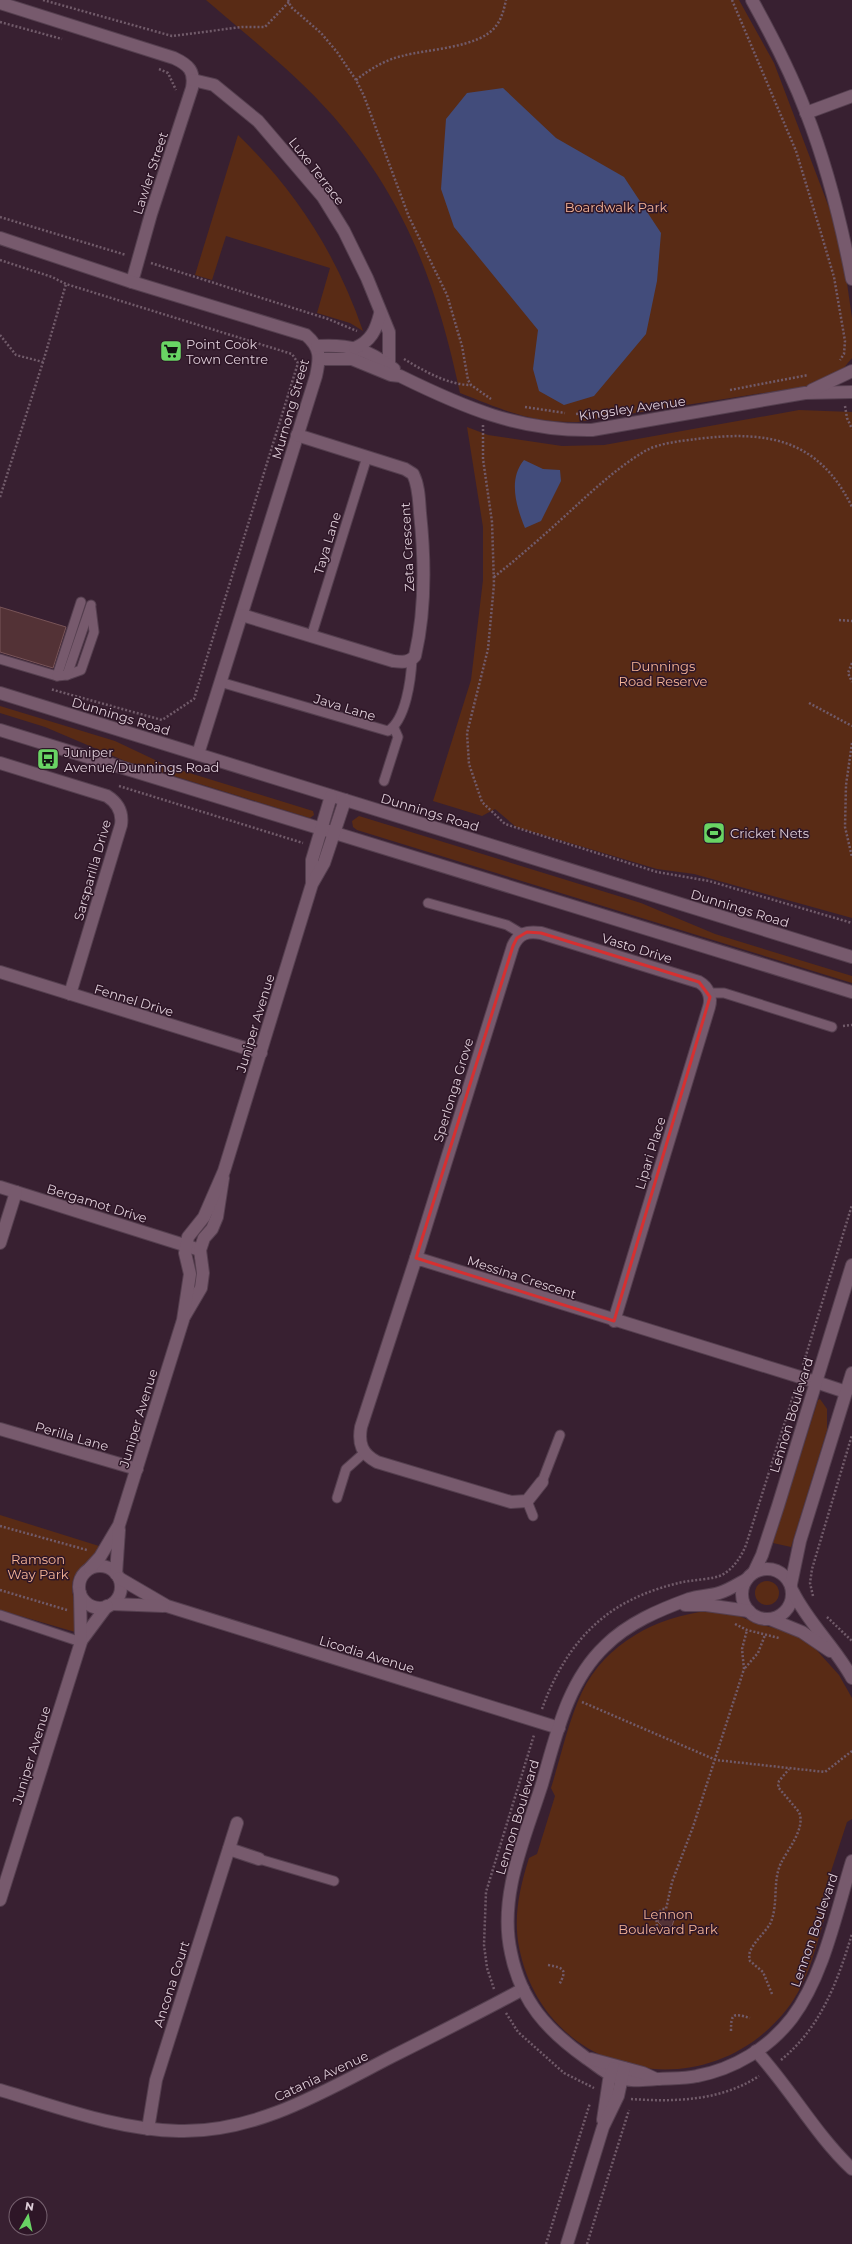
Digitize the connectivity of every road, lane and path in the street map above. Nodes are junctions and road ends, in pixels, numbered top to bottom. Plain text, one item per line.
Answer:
1 (44, 0) edge
2 (506, 0) edge
3 (732, 0) edge
4 (752, 0) edge
5 (289, 1) edge
6 (0, 3) edge
7 (0, 22) edge
8 (68, 41) dead end
9 (154, 68) dead end
10 (193, 76) junction
11 (356, 80) junction
12 (177, 92) dead end
13 (852, 96) edge
14 (806, 113) junction
15 (0, 216) edge
16 (0, 238) edge
17 (126, 247) dead end
18 (123, 254) junction
19 (0, 260) edge
20 (139, 260) junction
21 (852, 278) edge
22 (132, 282) junction
23 (66, 284) junction
24 (380, 314) junction
25 (0, 335) edge
26 (370, 339) junction
27 (317, 346) junction
28 (355, 348) junction
29 (390, 350) junction
30 (320, 359) junction
31 (43, 362) junction
32 (837, 364) dead end
33 (389, 366) junction
34 (852, 371) edge
35 (812, 374) dead end
36 (400, 376) junction
37 (471, 385) junction
38 (725, 391) dead end
39 (848, 392) edge
40 (805, 393) junction
41 (493, 400) dead end
42 (520, 407) dead end
43 (615, 410) dead end
44 (485, 412) junction
45 (852, 429) edge
46 (297, 435) junction
47 (367, 456) junction
48 (0, 497) edge
49 (852, 508) edge
50 (494, 578) junction
51 (242, 615) junction
52 (839, 620) dead end
53 (852, 620) edge
54 (311, 637) junction
55 (0, 659) edge
56 (412, 659) junction
57 (852, 663) edge
58 (57, 676) junction
59 (220, 682) junction
60 (852, 682) edge
61 (44, 687) dead end
62 (0, 693) edge
63 (809, 703) dead end
64 (852, 726) edge
65 (394, 728) junction
66 (0, 730) edge
67 (852, 744) edge
68 (198, 754) junction
69 (0, 763) edge
70 (384, 781) dead end
71 (111, 784) dead end
72 (331, 796) junction
73 (345, 800) junction
74 (321, 829) junction
75 (334, 833) junction
76 (316, 847) junction
77 (852, 857) edge
78 (312, 884) junction
79 (428, 903) dead end
80 (852, 923) edge
81 (522, 934) junction
82 (852, 958) edge
83 (0, 972) edge
84 (852, 992) edge
85 (709, 993) junction
86 (70, 994) junction
87 (832, 1027) dead end
88 (261, 1053) junction
89 (224, 1170) junction
90 (0, 1188) edge
91 (16, 1192) junction
92 (852, 1205) edge
93 (0, 1243) edge
94 (186, 1245) junction
95 (200, 1250) junction
96 (416, 1258) junction
97 (852, 1264) edge
98 (183, 1320) junction
99 (614, 1321) junction
100 (852, 1373) edge
101 (799, 1377) junction
102 (816, 1382) junction
103 (846, 1392) junction
104 (0, 1429) edge
105 (560, 1434) dead end
106 (852, 1436) edge
107 (364, 1453) junction
108 (137, 1469) junction
109 (542, 1482) joint
110 (337, 1498) dead end
111 (527, 1501) junction
112 (533, 1516) dead end
113 (119, 1525) junction
114 (0, 1526) edge
115 (749, 1537) junction
116 (766, 1543) junction
117 (87, 1550) dead end
118 (797, 1551) junction
119 (814, 1557) junction
120 (90, 1568) junction
121 (118, 1576) junction
122 (750, 1576) junction
123 (792, 1588) junction
124 (0, 1590) edge
125 (80, 1593) junction
126 (815, 1600) dead end
127 (109, 1605) junction
128 (167, 1606) junction
129 (672, 1607) junction
130 (69, 1611) dead end
131 (749, 1611) junction
132 (0, 1615) edge
133 (825, 1615) dead end
134 (770, 1619) junction
135 (747, 1630) dead end
136 (765, 1635) dead end
137 (852, 1641) edge
138 (81, 1642) junction
139 (834, 1654) junction
140 (744, 1669) junction
141 (852, 1678) edge
142 (550, 1689) junction
143 (570, 1696) junction
144 (537, 1721) junction
145 (559, 1728) junction
146 (852, 1751) edge
147 (716, 1760) junction
148 (789, 1768) junction
149 (237, 1823) dead end
150 (229, 1849) junction
151 (260, 1859) joint
152 (852, 1862) edge
153 (334, 1881) dead end
154 (0, 1900) edge
155 (657, 1926) dead end
156 (852, 1934) edge
157 (548, 1965) dead end
158 (559, 1985) dead end
159 (522, 1990) junction
160 (772, 1994) dead end
161 (499, 2002) junction
162 (750, 2018) dead end
163 (731, 2031) dead end
164 (756, 2051) junction
165 (772, 2068) junction
166 (618, 2072) junction
167 (594, 2088) junction
168 (0, 2090) edge
169 (612, 2095) junction
170 (631, 2099) junction
171 (148, 2129) junction
172 (852, 2169) edge
173 (546, 2244) edge
174 (566, 2244) edge
175 (587, 2244) edge

1 - 5 path
2 - 11 path
3 - 32 path
4 - 14 street
5 - 11 path
6 - 10 street
7 - 8 path
9 - 12 path
10 - 20 street, Lawler Street
10 - 24 street, Luxe Terrace
11 - 37 path
13 - 14 street
14 - 21 street
15 - 18 path
16 - 22 street, Murnong Street
17 - 18 path
18 - 20 path
19 - 23 path
20 - 22 street, Lawler Street
20 - 26 path
22 - 27 street, Murnong Street
23 - 31 path
23 - 61 path
24 - 26 street
24 - 29 street, Luxe Terrace
25 - 31 path
26 - 28 street
27 - 28 street, Kingsley Avenue
27 - 30 street, Murnong Street
28 - 33 street, Kingsley Avenue
29 - 33 street, Luxe Terrace
29 - 37 path
30 - 36 street, Kingsley Avenue
30 - 46 street, Murnong Street
31 - 48 path
33 - 36 street, Kingsley Avenue
34 - 40 street, Kingsley Avenue
35 - 38 path
36 - 44 street, Kingsley Avenue
37 - 41 path
39 - 40 street, Kingsley Avenue
39 - 45 path
40 - 44 street, Kingsley Avenue
42 - 43 path
44 - 50 path
46 - 47 street, Zeta Crescent
46 - 51 street, Murnong Street
47 - 54 lane, Taya Lane
47 - 56 street, Zeta Crescent
49 - 50 path
50 - 80 path
51 - 54 street
51 - 59 street, Murnong Street
52 - 53 path
54 - 56 street
55 - 58 lane
56 - 65 lane
57 - 60 path
58 - 58 lane
59 - 65 lane, Java Lane
59 - 68 street, Murnong Street
62 - 68 street, Dunnings Road
63 - 64 path
65 - 70 lane
66 - 74 street
67 - 77 path
68 - 72 street, Dunnings Road
69 - 86 street, Sarsparilla Drive
71 - 76 path
72 - 73 street, Dunnings Road
72 - 74 street, Juniper Avenue
73 - 75 street, Juniper Avenue
73 - 82 street, Dunnings Road
74 - 75 street
74 - 76 street, Juniper Avenue
75 - 78 street, Juniper Avenue
75 - 84 street
76 - 78 street, Juniper Avenue
78 - 88 street, Juniper Avenue
79 - 81 lane
81 - 85 street, Vasto Drive
81 - 96 street, Sperlonga Grove
83 - 86 street, Fennel Drive
85 - 87 lane
85 - 99 street, Lipari Place
86 - 88 street, Fennel Drive
88 - 89 street, Juniper Avenue
89 - 94 street, Juniper Avenue
89 - 95 street, Juniper Avenue
90 - 91 street, Bergamot Drive
91 - 93 street
91 - 94 street, Bergamot Drive
92 - 101 path
94 - 95 street, Bergamot Drive
94 - 98 street, Juniper Avenue
95 - 98 street, Juniper Avenue
96 - 99 street, Messina Crescent
96 - 107 street
97 - 102 street, Lennon Boulevard
98 - 108 street, Juniper Avenue
99 - 101 street, Messina Crescent
100 - 103 street
101 - 102 street, Messina Crescent
101 - 115 path
102 - 103 street, Messina Crescent
102 - 116 street, Lennon Boulevard
103 - 118 street
104 - 108 street, Perilla Lane
105 - 109 lane
106 - 119 path
107 - 110 lane
107 - 111 street
108 - 113 street, Juniper Avenue
109 - 111 street
111 - 112 lane
113 - 120 street, Juniper Avenue
113 - 121 street, Juniper Avenue
114 - 117 path
115 - 116 path
115 - 142 path
116 - 122 street, Lennon Boulevard
118 - 119 path
118 - 123 street
119 - 126 path
120 - 121 street
120 - 125 street
121 - 127 street
121 - 128 street, Licodia Avenue
122 - 123 street
122 - 129 street, Lennon Boulevard
122 - 131 street
123 - 134 street
123 - 139 street
124 - 130 path
125 - 127 street
125 - 138 street, Juniper Avenue
127 - 128 street, Licodia Avenue
127 - 138 street, Juniper Avenue
128 - 144 street, Licodia Avenue
129 - 131 street, Lennon Boulevard
129 - 143 street, Lennon Boulevard
131 - 134 street
132 - 138 lane
133 - 137 path
134 - 139 street
135 - 140 path
136 - 140 path
138 - 154 street, Juniper Avenue
139 - 141 street
140 - 147 path
142 - 143 path
142 - 144 path
143 - 145 street, Lennon Boulevard
143 - 147 path
144 - 145 street, Licodia Avenue
144 - 161 path
145 - 159 street, Lennon Boulevard
146 - 148 path
147 - 148 path
147 - 155 path
148 - 160 path
149 - 150 street, Ancona Court
150 - 151 street
150 - 171 street, Ancona Court
151 - 153 lane
152 - 164 street, Lennon Boulevard
156 - 165 path
157 - 158 path
159 - 161 street, Catania Avenue
159 - 166 street, Lennon Boulevard
161 - 167 path
161 - 171 street, Catania Avenue
162 - 163 path
164 - 165 street
164 - 166 street, Lennon Boulevard
165 - 170 path
165 - 172 street
166 - 169 street
167 - 169 path
167 - 173 path
168 - 171 street, Catania Avenue
169 - 170 path
169 - 174 street
170 - 175 path

